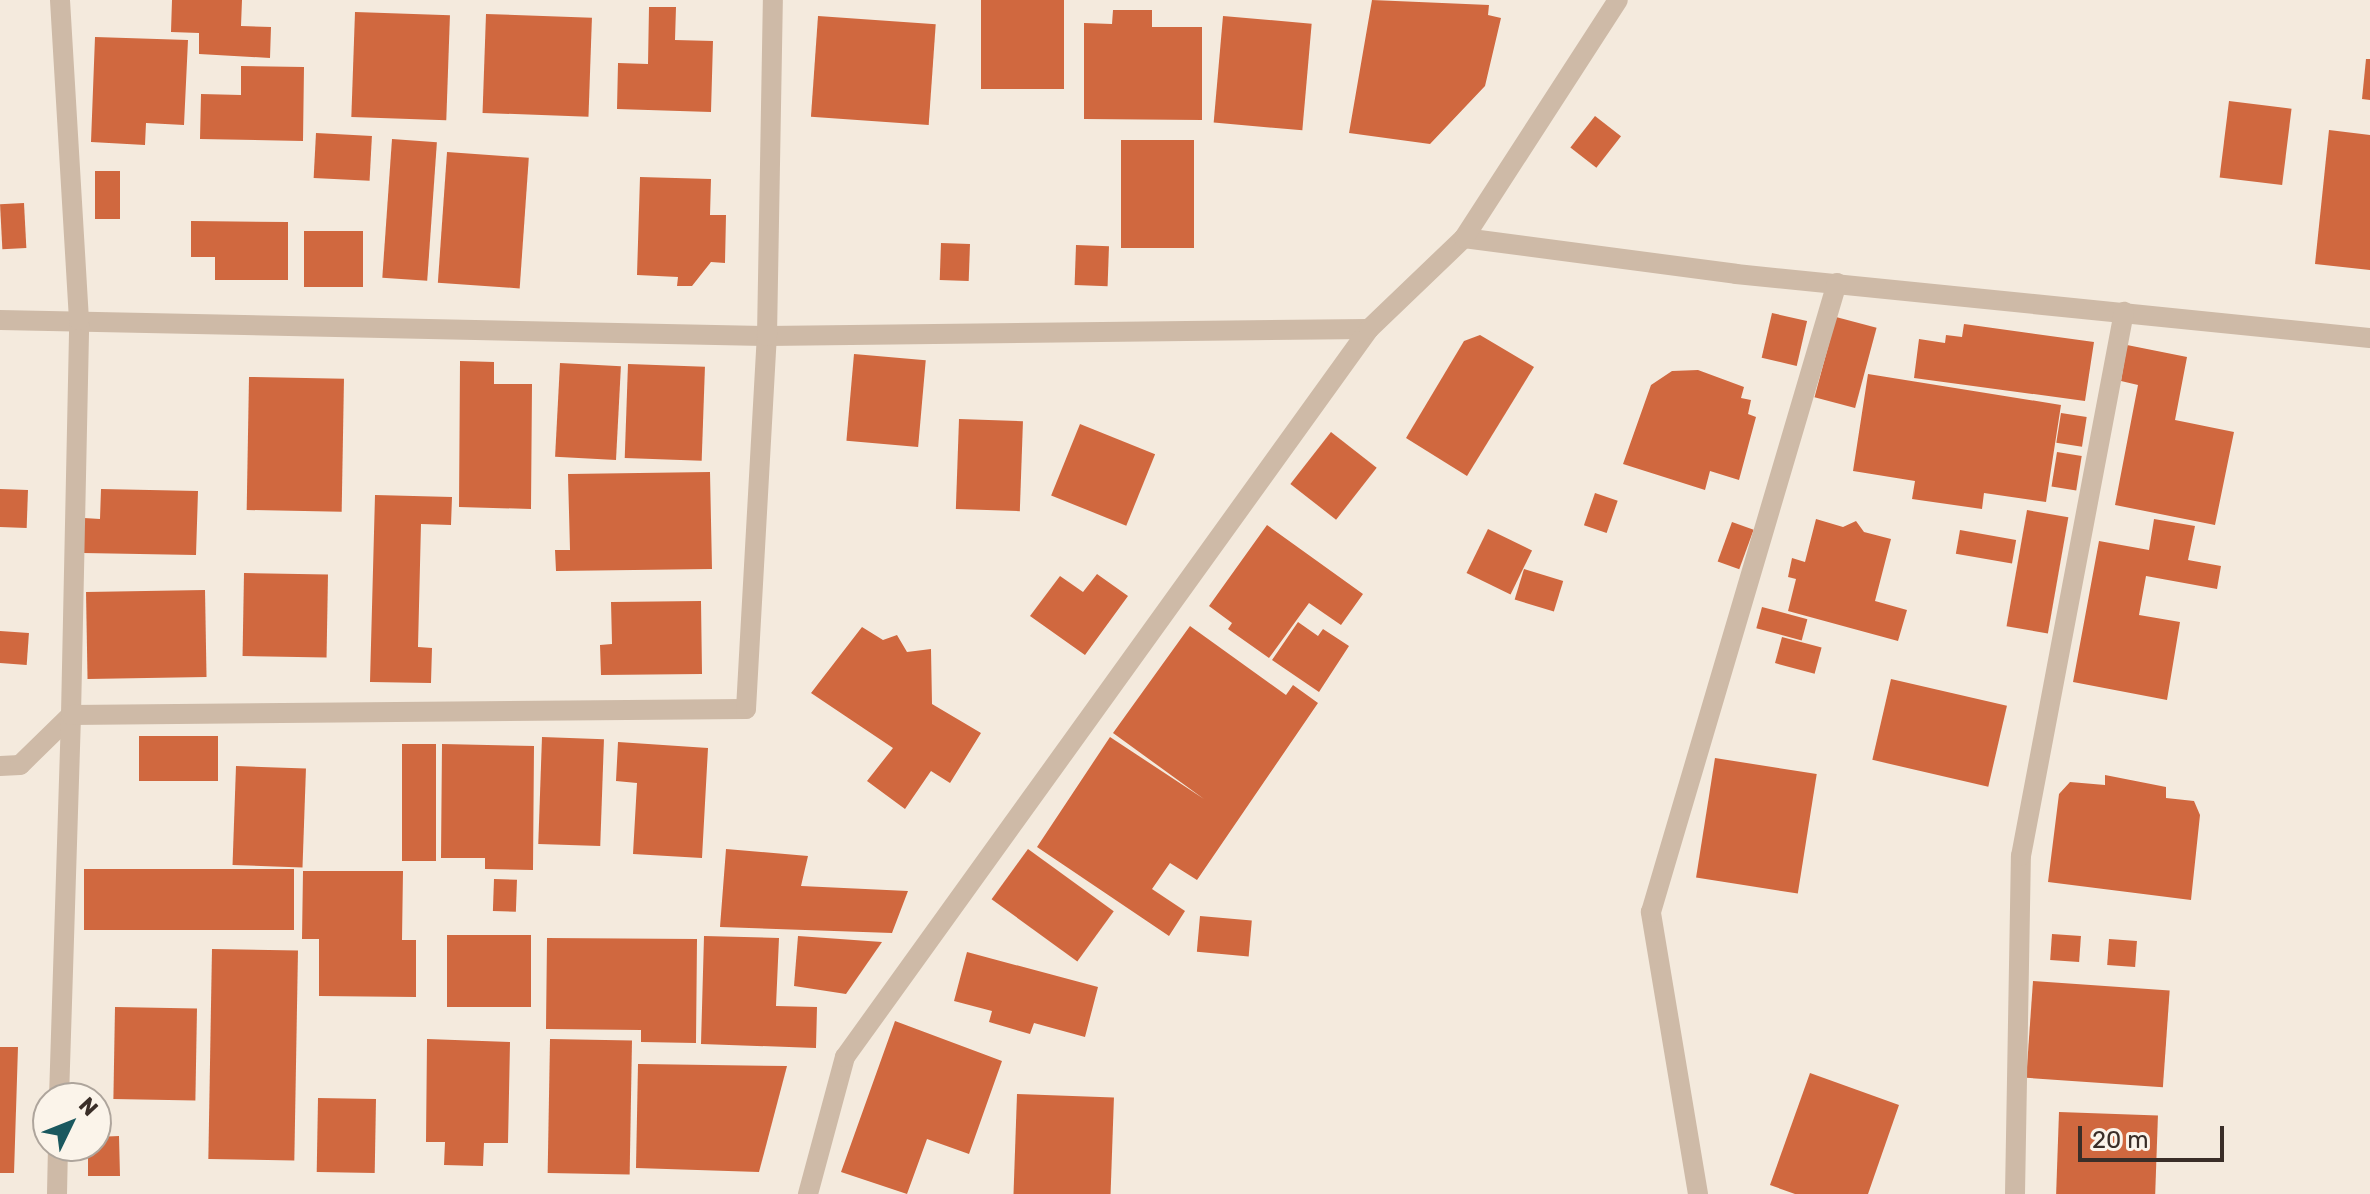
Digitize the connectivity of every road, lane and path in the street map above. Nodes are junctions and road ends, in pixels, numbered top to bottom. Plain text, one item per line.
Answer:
1 (60, 0) edge
2 (773, 0) edge
3 (1618, 0) edge
4 (1464, 238) junction
5 (1837, 283) junction
6 (2124, 312) junction
7 (0, 320) edge
8 (79, 320) junction
9 (1369, 329) junction
10 (767, 336) junction
11 (2370, 338) edge
12 (71, 715) junction
13 (0, 766) edge
14 (60, 1082) edge
15 (58, 1162) edge
16 (57, 1194) edge
17 (808, 1194) edge
18 (1698, 1194) edge
19 (2015, 1194) edge

1 - 8 street
2 - 10 street
3 - 4 street
4 - 5 street
4 - 9 street
5 - 6 street
5 - 18 street
6 - 11 street
6 - 19 street
7 - 8 street
8 - 10 street
8 - 12 street
9 - 10 street
9 - 17 street
10 - 12 street
12 - 13 street
12 - 14 street
15 - 16 street

